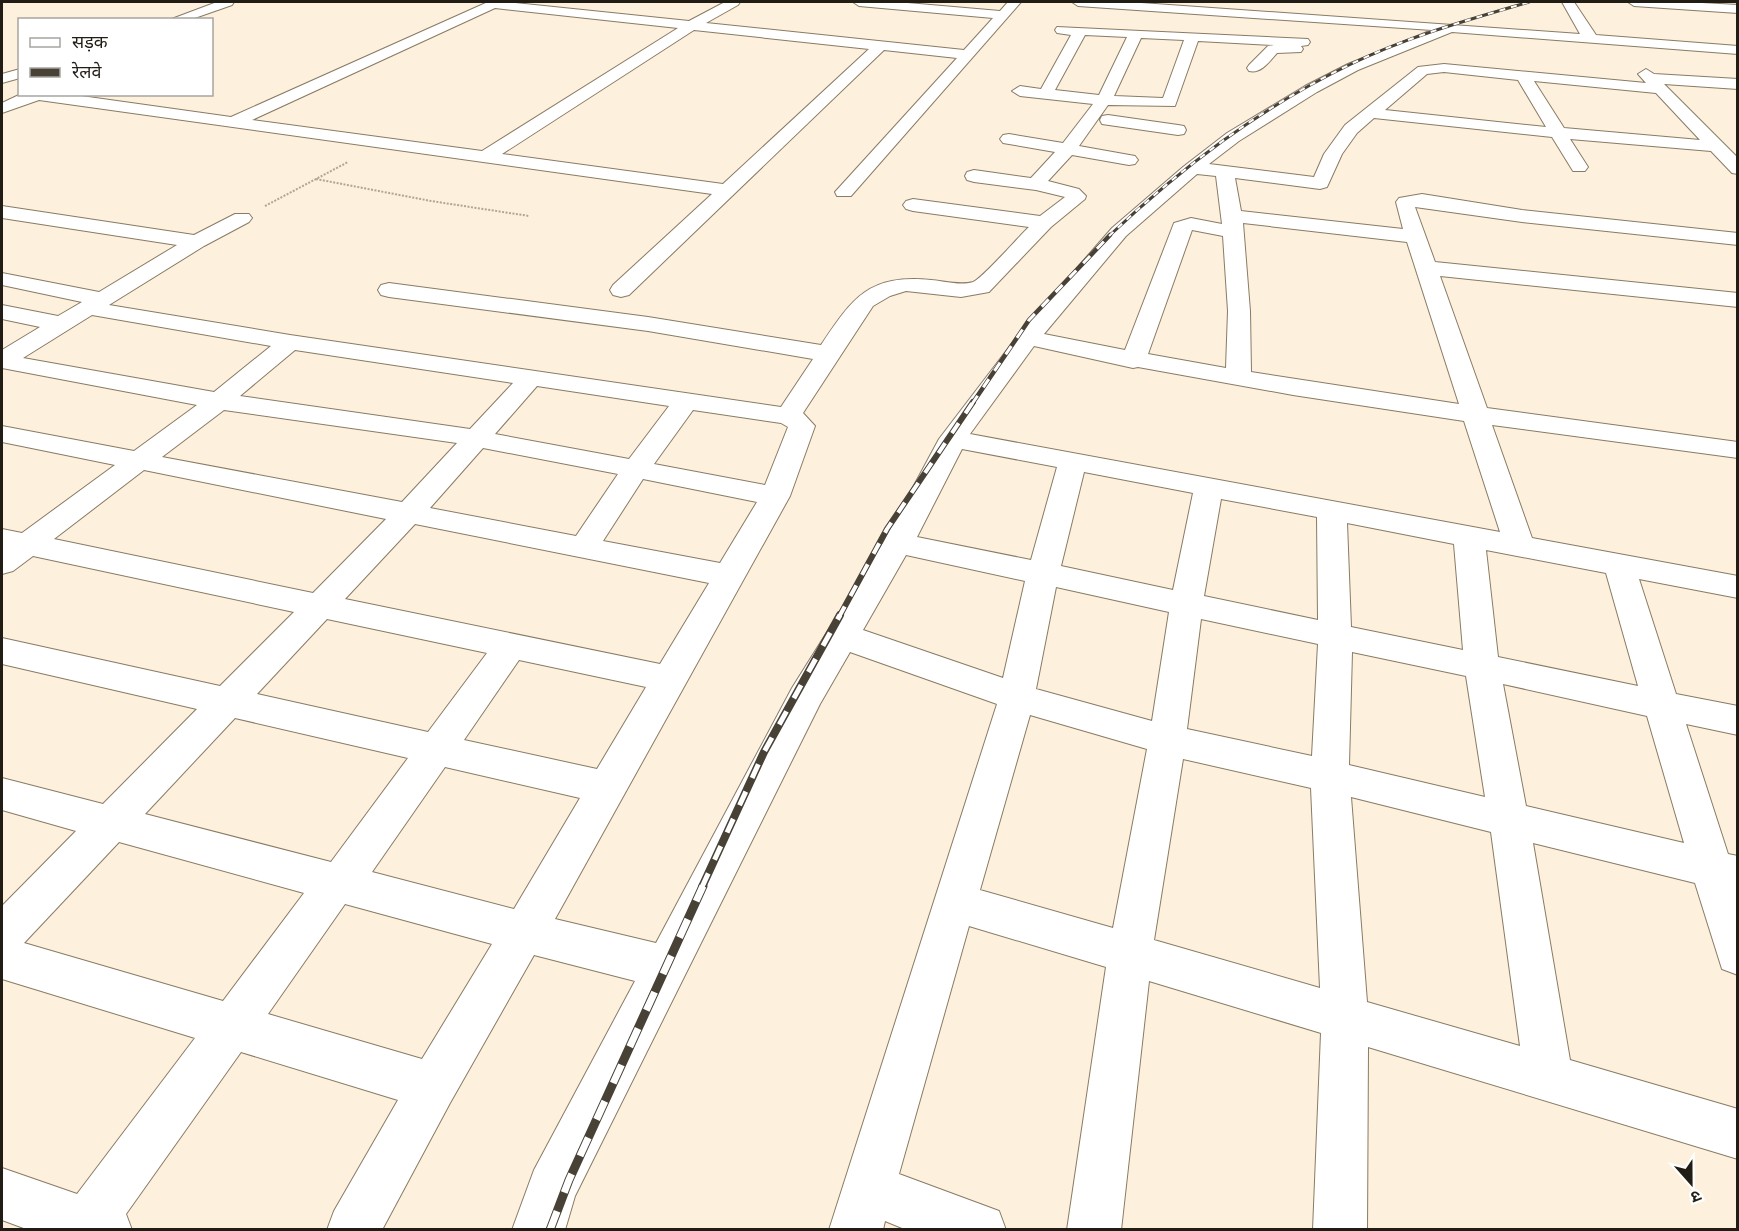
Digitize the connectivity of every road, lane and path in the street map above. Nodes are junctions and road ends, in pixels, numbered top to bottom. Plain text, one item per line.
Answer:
1 (228, 2) edge
2 (734, 2) edge
3 (859, 2) edge
4 (1015, 2) edge
5 (1078, 2) edge
6 (1324, 2) edge
7 (1568, 2) edge
8 (1634, 2) edge
9 (495, 3) edge
10 (929, 5) edge
11 (1195, 6) edge
12 (1737, 9) edge
13 (1001, 15) junction
14 (1298, 16) junction
15 (181, 18) edge
16 (1323, 18) junction
17 (692, 25) junction
18 (1450, 28) junction
19 (1062, 30) dead end
20 (1080, 31) junction
21 (1136, 34) junction
22 (1192, 37) junction
23 (1592, 39) junction
24 (1613, 41) junction
25 (1303, 42) junction
26 (880, 46) junction
27 (1737, 50) edge
28 (1380, 54) junction
29 (969, 55) junction
30 (1254, 68) dead end
31 (1436, 68) junction
32 (18, 74) edge
33 (1523, 76) junction
34 (2, 79) edge
35 (1737, 84) edge
36 (1660, 88) junction
37 (2, 90) edge
38 (1020, 91) dead end
39 (18, 92) edge
40 (1046, 93) junction
41 (24, 96) edge
42 (43, 96) edge
43 (1068, 96) junction
44 (1104, 100) junction
45 (1692, 100) dead end
46 (1156, 104) junction
47 (2, 108) edge
48 (1371, 113) junction
49 (1092, 117) junction
50 (234, 122) junction
51 (1141, 125) junction
52 (1178, 130) dead end
53 (1559, 134) junction
54 (383, 143) junction
55 (1715, 146) junction
56 (1068, 149) junction
57 (485, 157) junction
58 (1129, 160) dead end
59 (1579, 167) dead end
60 (1193, 168) junction
61 (1737, 169) edge
62 (1226, 172) junction
63 (974, 176) dead end
64 (316, 179) junction
65 (1311, 183) junction
66 (1036, 184) junction
67 (728, 190) junction
68 (844, 192) dead end
69 (913, 205) dead end
70 (2, 212) edge
71 (529, 216) dead end
72 (242, 218) joint
73 (1044, 223) junction
74 (1232, 225) junction
75 (1322, 226) junction
76 (1416, 237) junction
77 (1737, 239) edge
78 (197, 242) junction
79 (1428, 268) junction
80 (2, 279) edge
81 (621, 290) dead end
82 (389, 291) dead end
83 (1729, 299) edge
84 (95, 304) junction
85 (2, 312) edge
86 (1737, 320) edge
87 (61, 324) junction
88 (1028, 338) junction
89 (290, 342) junction
90 (829, 354) junction
91 (2, 360) edge
92 (1133, 361) junction
93 (531, 378) junction
94 (1238, 378) junction
95 (686, 400) junction
96 (219, 401) junction
97 (1478, 415) junction
98 (788, 416) junction
99 (2, 434) edge
100 (475, 438) junction
101 (953, 439) junction
102 (1737, 450) edge
103 (1073, 461) junction
104 (137, 462) junction
105 (636, 469) junction
106 (1209, 487) junction
107 (775, 496) junction
108 (1332, 510) junction
109 (408, 514) junction
110 (1469, 536) junction
111 (14, 542) edge
112 (898, 543) junction
113 (1520, 546) junction
114 (583, 548) junction
115 (2, 563) edge
116 (1619, 565) junction
117 (729, 576) junction
118 (1044, 576) junction
119 (1737, 587) edge
120 (320, 606) junction
121 (1187, 606) junction
122 (842, 636) junction
123 (1335, 637) junction
124 (511, 646) junction
125 (2, 651) edge
126 (1482, 668) junction
127 (669, 679) junction
128 (1017, 698) junction
129 (228, 702) junction
130 (1661, 706) junction
131 (1737, 721) edge
132 (1167, 741) junction
133 (438, 750) junction
134 (1330, 776) junction
135 (606, 788) junction
136 (2, 794) edge
137 (1509, 820) junction
138 (112, 823) junction
139 (1724, 872) edge
140 (340, 883) junction
141 (955, 902) junction
142 (524, 932) junction
143 (2, 936) edge
144 (1130, 954) junction
145 (1737, 954) edge
146 (2, 958) edge
147 (666, 967) junction
148 (1345, 1018) junction
149 (232, 1026) junction
150 (1549, 1078) junction
151 (433, 1086) junction
152 (1737, 1134) edge
153 (2, 1194) edge
154 (862, 1209) edge
155 (92, 1227) edge
156 (353, 1230) edge
157 (538, 1230) edge
158 (980, 1230) edge
159 (1095, 1230) edge
160 (1340, 1230) edge

1 - 15 street
2 - 17 street
3 - 10 street
4 - 13 street
5 - 11 street
6 - 16 street
7 - 23 street
8 - 12 street
9 - 17 street
9 - 50 street
10 - 13 street
11 - 14 street
13 - 29 street
14 - 16 street
14 - 25 street
16 - 18 street
17 - 26 street
17 - 57 street
18 - 23 street
18 - 28 street
19 - 20 street
20 - 21 street
20 - 40 street
21 - 22 street
21 - 44 street
22 - 25 street
22 - 46 street
23 - 24 street
24 - 27 street
24 - 36 street
25 - 30 street
26 - 29 street
26 - 67 street
28 - 31 street
28 - 60 street
29 - 68 street
31 - 33 street
31 - 48 street
32 - 34 street
33 - 36 street
33 - 53 street
35 - 36 street
36 - 45 street
36 - 55 street
37 - 39 street
38 - 40 street
40 - 43 street
41 - 47 street
42 - 50 street
43 - 44 street
43 - 56 street
44 - 46 street
44 - 49 street
46 - 51 street
48 - 53 street
48 - 65 street
49 - 51 street
49 - 56 street
50 - 54 street
51 - 52 street
53 - 55 street
53 - 59 street
54 - 57 street
54 - 64 path
55 - 61 street
56 - 58 street
56 - 66 street
57 - 67 street
60 - 62 street
60 - 88 street
62 - 65 street
62 - 74 street
63 - 66 street
64 - 71 path
64 - 72 path
65 - 75 street
66 - 73 street
67 - 81 street
69 - 73 street
70 - 78 street
72 - 78 street
73 - 90 street
74 - 75 street
74 - 92 street
74 - 94 street
75 - 76 street
76 - 77 street
76 - 79 street
78 - 84 street
79 - 83 street
79 - 97 street
80 - 84 street
82 - 90 street
83 - 86 street
84 - 87 street
84 - 89 street
85 - 87 street
87 - 91 street
88 - 92 street
88 - 101 street
89 - 93 street
89 - 96 street
90 - 98 street
91 - 96 street
92 - 94 street
93 - 95 street
93 - 100 street
94 - 97 street
95 - 98 street
95 - 105 street
96 - 100 street
96 - 104 street
97 - 102 street
97 - 113 street
98 - 107 street
99 - 104 street
100 - 105 street
100 - 109 street
101 - 103 street
101 - 112 street
103 - 106 street
103 - 118 street
104 - 109 street
104 - 111 street
105 - 107 street
105 - 114 street
106 - 108 street
106 - 121 street
107 - 117 street
108 - 110 street
108 - 123 street
109 - 114 street
109 - 120 street
110 - 113 street
110 - 126 street
111 - 115 street
111 - 120 street
112 - 118 street
112 - 122 street
113 - 116 street
114 - 117 street
116 - 119 street
116 - 130 street
117 - 127 street
118 - 121 street
118 - 128 street
120 - 124 street
120 - 129 street
121 - 123 street
121 - 132 street
122 - 128 street
122 - 147 street
123 - 126 street
123 - 134 street
124 - 127 street
124 - 133 street
125 - 129 street
126 - 130 street
126 - 137 street
127 - 135 street
128 - 132 street
128 - 141 street
129 - 133 street
129 - 138 street
130 - 131 street
130 - 139 street
132 - 134 street
132 - 144 street
133 - 135 street
133 - 140 street
134 - 137 street
134 - 148 street
135 - 142 street
136 - 138 street
137 - 139 street
137 - 150 street
138 - 140 street
138 - 143 street
139 - 145 street
140 - 142 street
140 - 149 street
141 - 144 street
141 - 154 street
142 - 147 street
142 - 151 street
144 - 148 street
144 - 159 street
146 - 149 street
147 - 157 street
148 - 150 street
148 - 160 street
149 - 151 street
149 - 155 street
150 - 152 street
151 - 156 street
153 - 155 street
154 - 158 street

